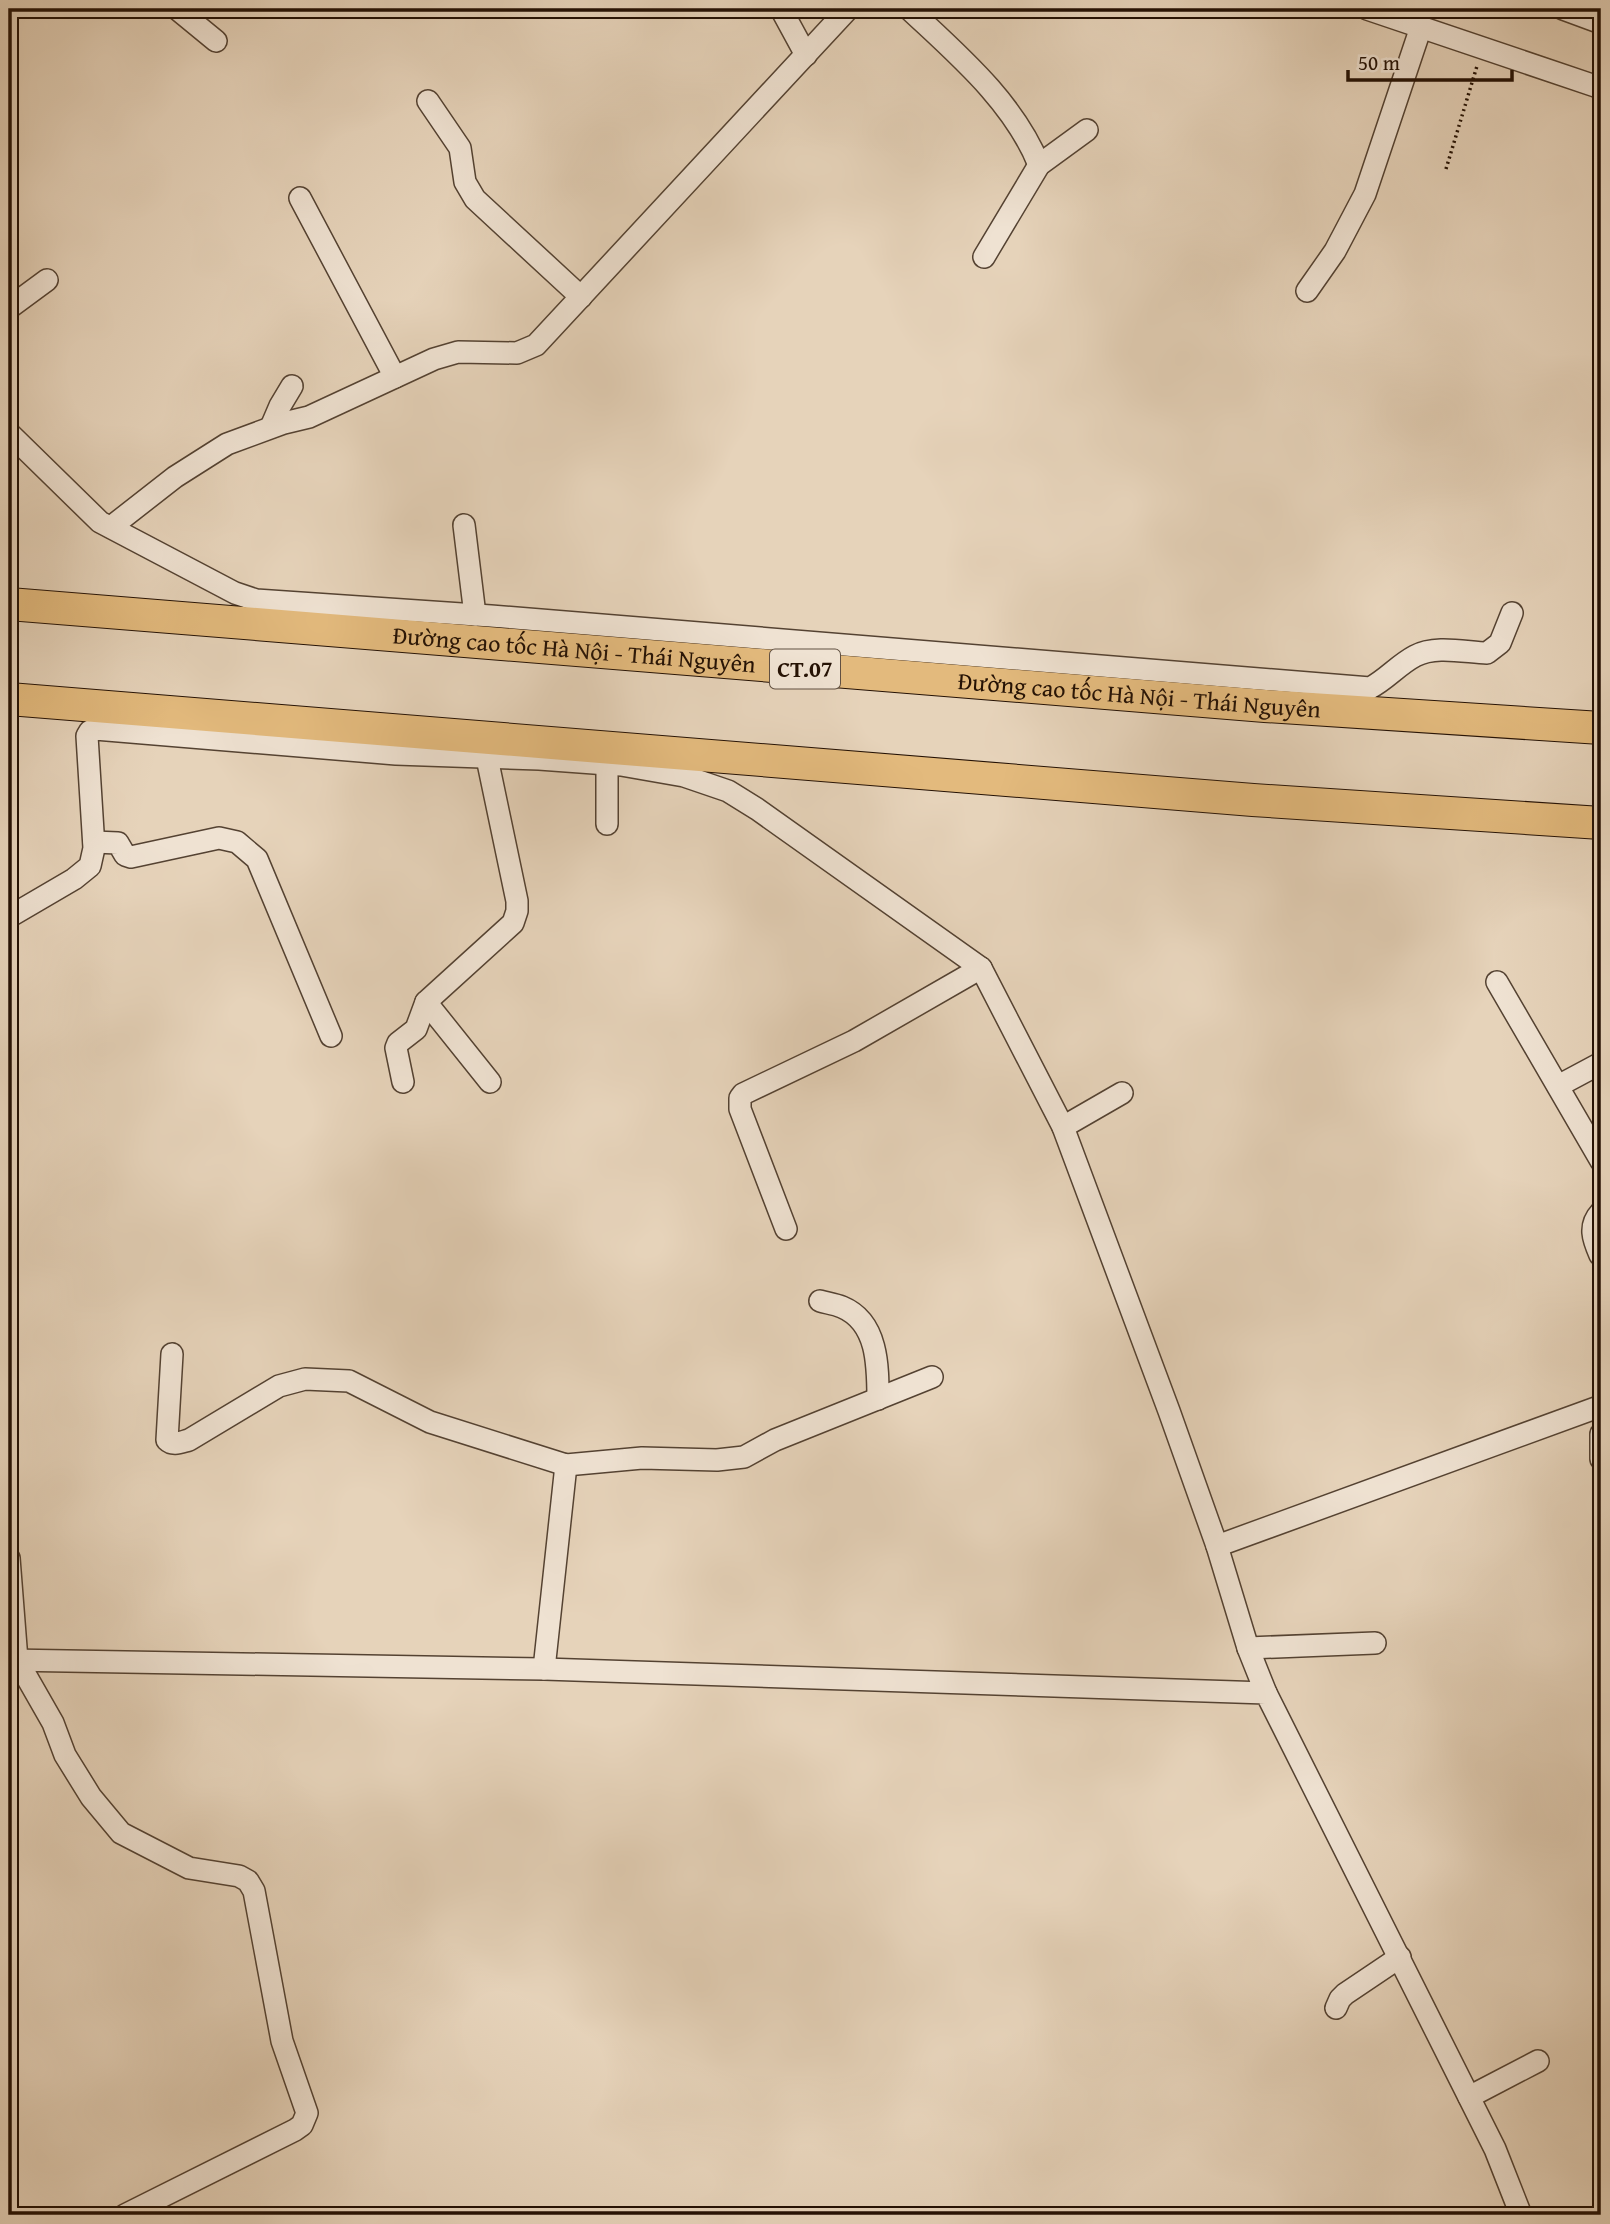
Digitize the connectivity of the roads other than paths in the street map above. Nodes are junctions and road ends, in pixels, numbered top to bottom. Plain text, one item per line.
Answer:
1 (177, 9) edge
2 (781, 9) edge
3 (848, 9) edge
4 (909, 9) edge
5 (1367, 9) edge
6 (1563, 9) edge
7 (1601, 23) edge
8 (1421, 27) junction
9 (216, 41) dead end
10 (806, 55) junction
11 (1600, 84) edge
12 (428, 101) dead end
13 (1087, 130) dead end
14 (1039, 165) junction
15 (300, 198) dead end
16 (984, 257) dead end
17 (47, 280) dead end
18 (1307, 291) dead end
19 (581, 297) junction
20 (9, 308) edge
21 (395, 377) junction
22 (292, 386) dead end
23 (271, 427) junction
24 (9, 433) edge
25 (464, 525) dead end
26 (111, 527) junction
27 (9, 604) edge
28 (1512, 613) dead end
29 (475, 615) junction
30 (9, 699) edge
31 (1601, 728) edge
32 (487, 758) junction
33 (607, 763) junction
34 (1601, 823) edge
35 (607, 824) dead end
36 (94, 842) junction
37 (9, 917) edge
38 (981, 968) junction
39 (1497, 982) dead end
40 (426, 1002) junction
41 (331, 1035) dead end
42 (1601, 1063) edge
43 (403, 1082) dead end
44 (490, 1082) dead end
45 (1558, 1086) junction
46 (1122, 1093) dead end
47 (1063, 1127) junction
48 (1601, 1161) edge
49 (1601, 1212) edge
50 (786, 1229) dead end
51 (1600, 1255) dead end
52 (820, 1301) dead end
53 (172, 1354) dead end
54 (932, 1377) dead end
55 (878, 1399) junction
56 (1601, 1406) edge
57 (1601, 1434) edge
58 (1601, 1459) edge
59 (566, 1465) junction
60 (1217, 1546) junction
61 (9, 1558) edge
62 (1375, 1643) dead end
63 (1248, 1648) junction
64 (13, 1660) edge
65 (544, 1669) junction
66 (1266, 1693) junction
67 (1400, 1957) junction
68 (1336, 2008) dead end
69 (1538, 2061) dead end
70 (1469, 2097) junction
71 (125, 2215) edge
72 (1521, 2215) edge

1 - 9 street
2 - 10 street
3 - 10 street
4 - 14 street
5 - 8 street
6 - 7 street
8 - 11 street
8 - 18 street
10 - 19 street
12 - 19 street
13 - 14 street
14 - 16 street
15 - 21 street
17 - 20 street
19 - 21 street
21 - 23 street
22 - 23 street
23 - 26 street
24 - 26 street
25 - 29 street
26 - 29 street
27 - 31 highway, Đường cao tốc Hà Nội - Thái Nguyên / CT.07
28 - 29 street
30 - 34 highway
32 - 33 street
32 - 36 street
32 - 40 street
33 - 35 street
33 - 38 street
36 - 37 street
36 - 41 street
38 - 47 street
38 - 50 street
39 - 45 street
40 - 43 street
40 - 44 street
42 - 45 street
45 - 48 street
46 - 47 street
47 - 60 street
49 - 51 street
52 - 55 street
53 - 59 street
54 - 55 street
55 - 59 street
56 - 60 street
57 - 58 street
59 - 65 street
60 - 63 street
61 - 64 street
62 - 63 street
63 - 66 street
64 - 65 street
64 - 71 street
65 - 66 street
66 - 67 street
67 - 68 street
67 - 70 street
69 - 70 street
70 - 72 street

